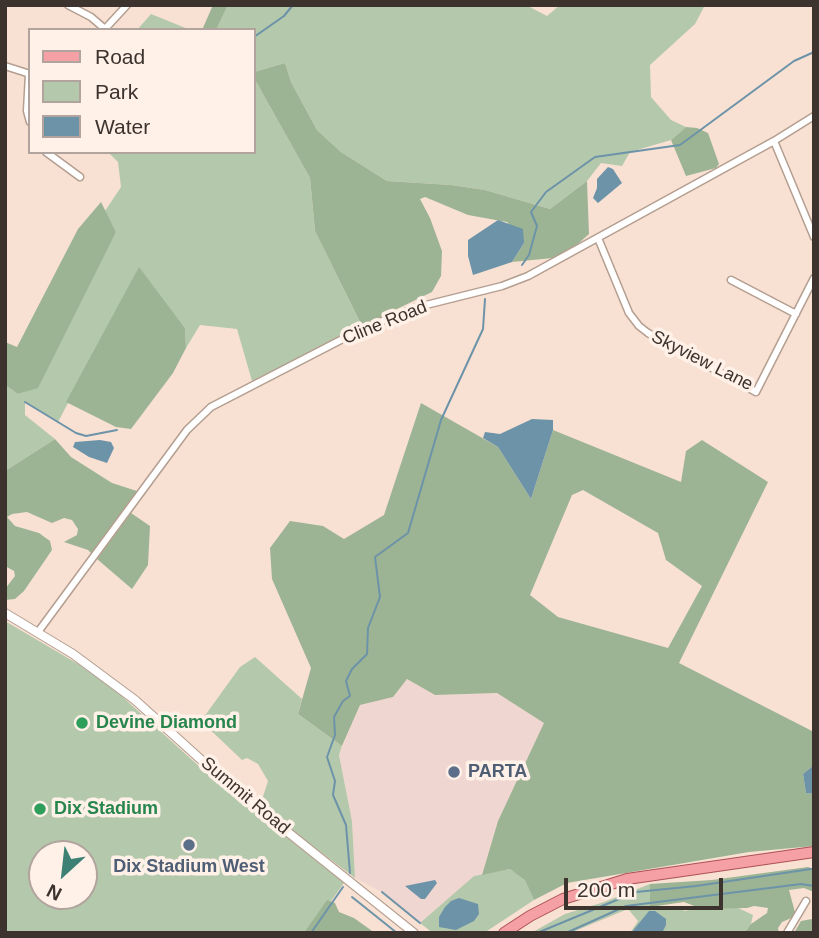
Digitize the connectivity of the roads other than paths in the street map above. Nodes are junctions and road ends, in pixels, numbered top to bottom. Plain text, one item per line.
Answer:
1 (68, 5) edge
2 (127, 5) edge
3 (104, 28) edge
4 (106, 28) edge
5 (5, 66) edge
6 (28, 74) edge
7 (28, 92) edge
8 (28, 115) edge
9 (814, 116) edge
10 (774, 141) junction
11 (50, 154) edge
12 (80, 177) dead end
13 (814, 237) edge
14 (598, 238) junction
15 (814, 278) edge
16 (731, 280) dead end
17 (796, 314) junction
18 (5, 613) edge
19 (38, 632) junction
20 (814, 852) edge
21 (807, 901) dead end
22 (413, 932) edge
23 (504, 933) edge
24 (787, 933) edge

1 - 3 street
2 - 4 street
5 - 6 street
7 - 8 street
9 - 10 street, Cline Road
10 - 13 street
10 - 14 street, Cline Road
11 - 12 street
14 - 17 street, Skyview Lane
14 - 19 street, Cline Road
15 - 17 street
16 - 17 street
18 - 19 street, Summit Road
19 - 22 street, Summit Road
20 - 23 main road
21 - 24 street

